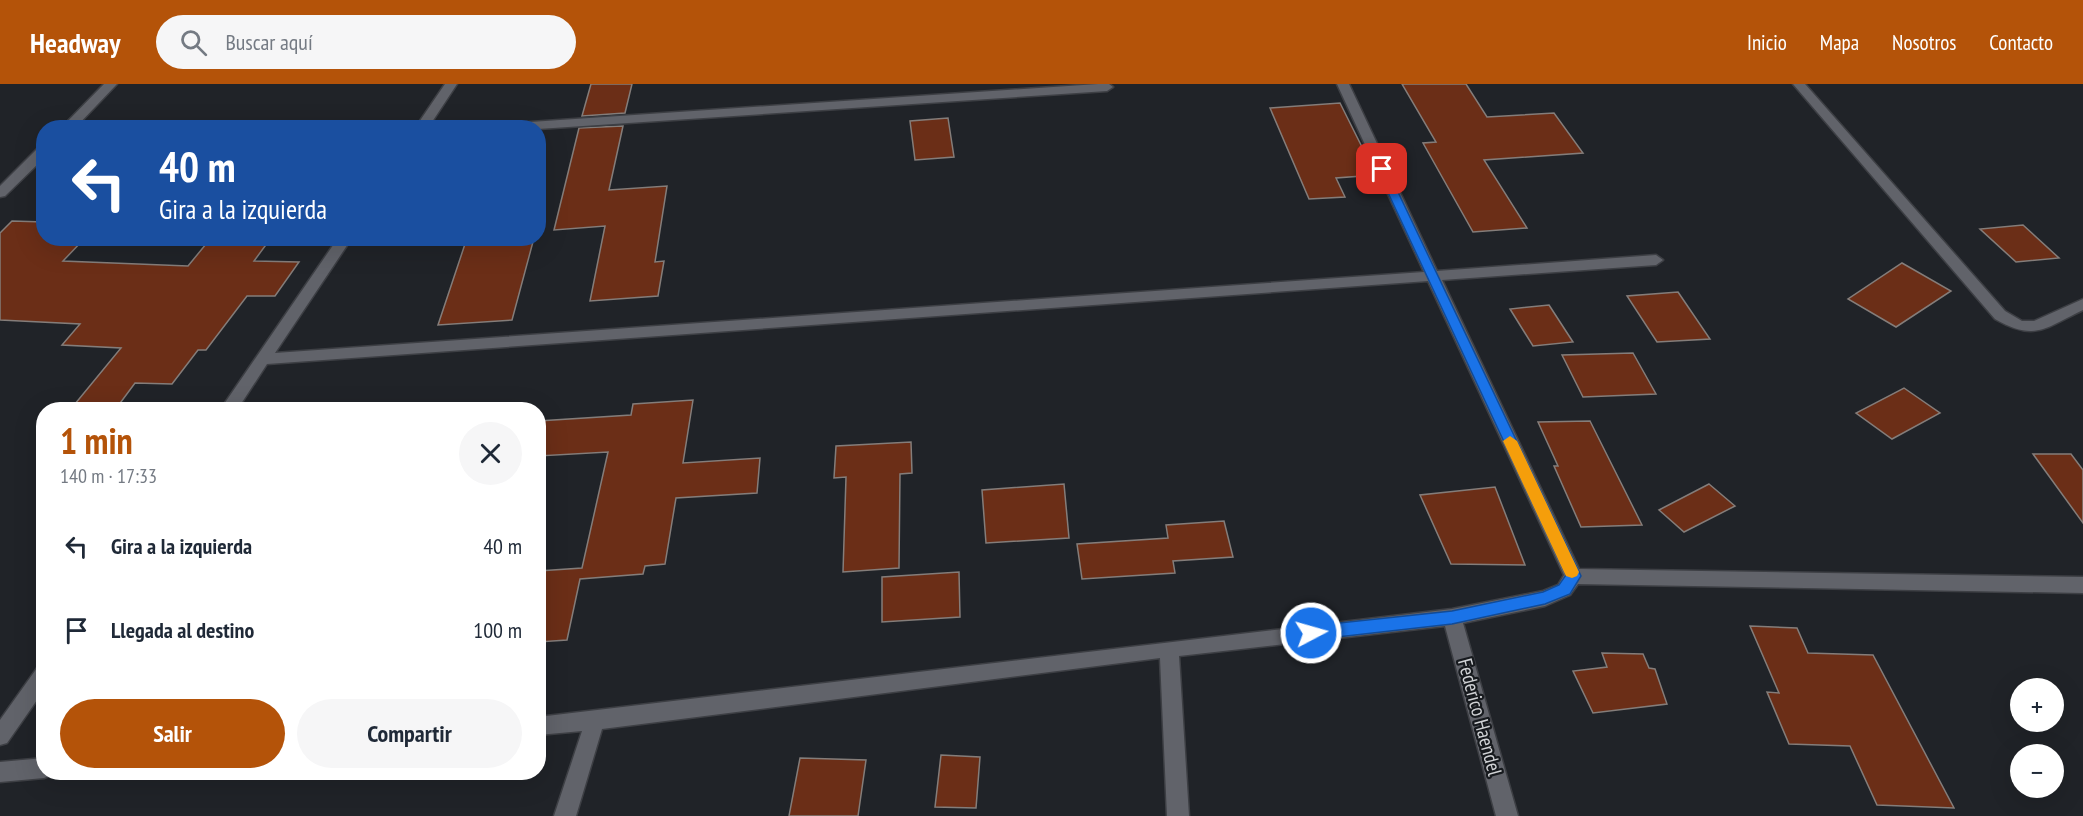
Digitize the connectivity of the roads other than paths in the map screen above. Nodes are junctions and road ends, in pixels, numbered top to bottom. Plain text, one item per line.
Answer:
1 (111, 84) edge
2 (451, 84) edge
3 (1342, 84) edge
4 (1800, 84) edge
5 (1107, 87) dead end
6 (75, 120) edge
7 (426, 120) edge
8 (546, 125) edge
9 (36, 158) edge
10 (0, 193) edge
11 (340, 246) edge
12 (1656, 260) dead end
13 (1432, 276) junction
14 (2083, 304) edge
15 (263, 359) junction
16 (233, 402) edge
17 (1573, 576) junction
18 (2083, 585) edge
19 (1452, 617) junction
20 (1169, 649) junction
21 (36, 685) edge
22 (595, 722) junction
23 (546, 725) edge
24 (0, 736) edge
25 (36, 769) edge
26 (0, 772) edge
27 (565, 816) edge
28 (1178, 816) edge
29 (1507, 816) edge

1 - 6 street
2 - 7 street
3 - 13 street
4 - 14 street
5 - 8 street
9 - 10 street
11 - 15 street
12 - 13 street
13 - 15 street
13 - 17 street
15 - 16 street
17 - 18 street
17 - 19 street
19 - 20 street
19 - 29 street, Federico Haendel
20 - 22 street
20 - 28 street
21 - 24 street
22 - 23 street
22 - 27 street
25 - 26 street

